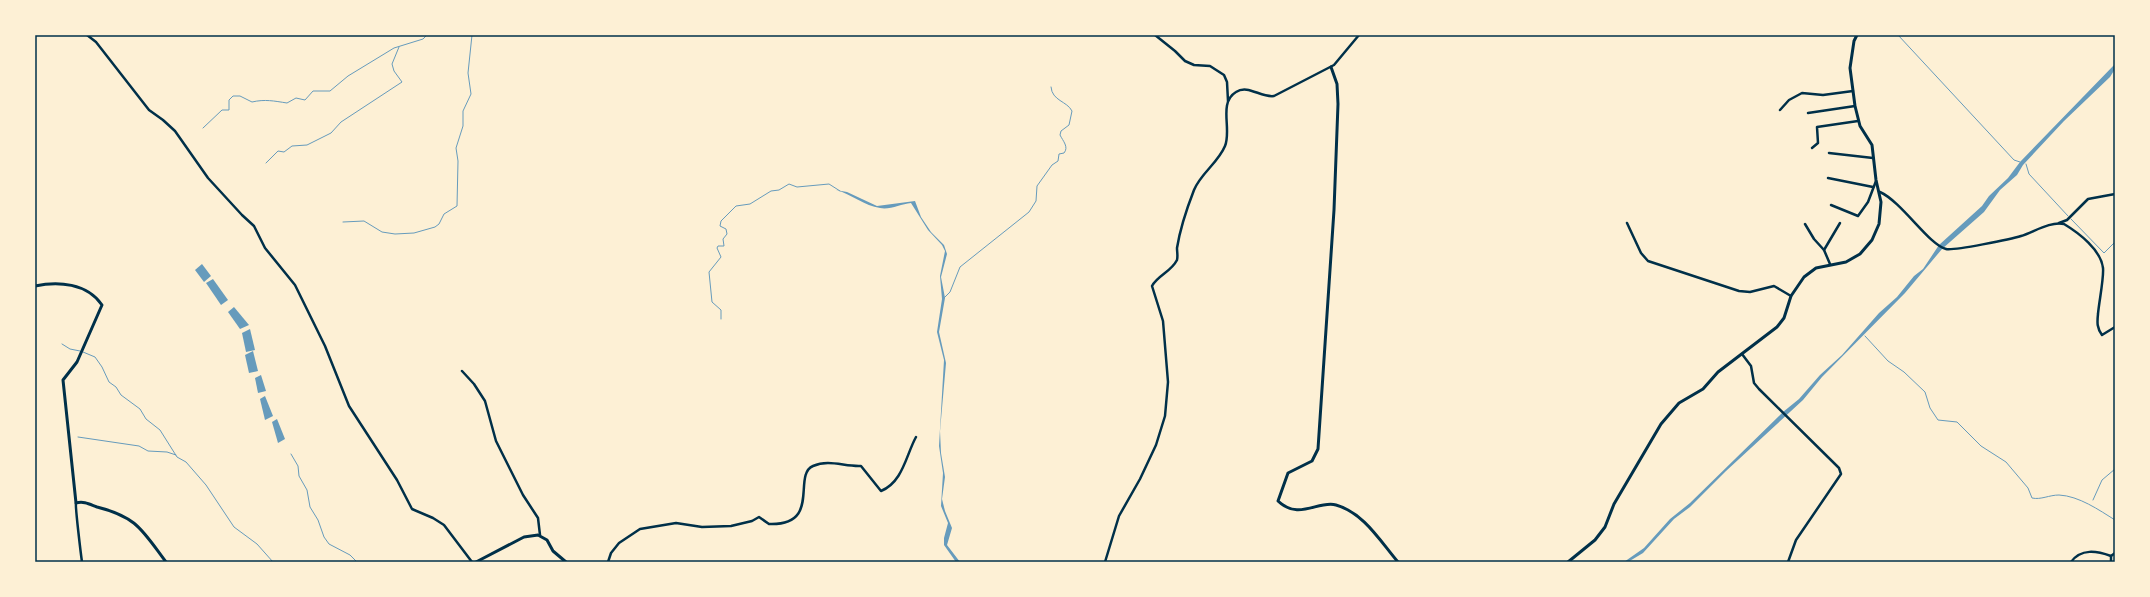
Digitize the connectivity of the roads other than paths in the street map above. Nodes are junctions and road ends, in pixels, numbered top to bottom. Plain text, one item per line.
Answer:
1 (87, 35) edge
2 (1155, 35) edge
3 (1359, 35) edge
4 (1857, 35) edge
5 (1331, 67) junction
6 (1853, 90) junction
7 (1228, 101) junction
8 (1855, 106) junction
9 (1780, 110) dead end
10 (1808, 113) dead end
11 (1858, 121) junction
12 (1812, 148) dead end
13 (1829, 153) dead end
14 (1873, 158) junction
15 (1828, 178) dead end
16 (1876, 180) junction
17 (1873, 187) junction
18 (1880, 192) junction
19 (2115, 194) edge
20 (1831, 205) dead end
21 (1627, 222) dead end
22 (1840, 223) dead end
23 (1805, 224) dead end
24 (2059, 224) junction
25 (1824, 250) junction
26 (1830, 264) junction
27 (35, 286) edge
28 (1791, 296) junction
29 (2115, 327) edge
30 (1742, 354) junction
31 (462, 371) dead end
32 (916, 437) dead end
33 (76, 503) junction
34 (540, 535) junction
35 (2115, 553) edge
36 (2111, 556) junction
37 (82, 562) edge
38 (166, 562) edge
39 (472, 562) edge
40 (476, 562) edge
41 (566, 562) edge
42 (608, 562) edge
43 (1105, 562) edge
44 (1398, 562) edge
45 (1568, 562) edge
46 (1788, 562) edge
47 (2071, 562) edge
48 (2111, 562) edge

1 - 39 street
2 - 7 street
3 - 5 street
4 - 6 street
5 - 7 street
5 - 44 street
6 - 8 street
6 - 9 street
7 - 43 street
8 - 10 street
8 - 11 street
11 - 12 street
11 - 14 street
13 - 14 street
14 - 16 street
15 - 17 street
16 - 17 street
16 - 18 street
17 - 20 street
18 - 24 street
18 - 26 street
19 - 24 street
21 - 28 street
22 - 25 street
23 - 25 street
24 - 29 street
25 - 26 street
26 - 28 street
27 - 33 street
28 - 30 street
30 - 45 street
30 - 46 street
31 - 34 street
32 - 42 street
33 - 37 street
33 - 38 street
34 - 40 street
34 - 41 street
35 - 36 street
36 - 47 street
36 - 48 street

